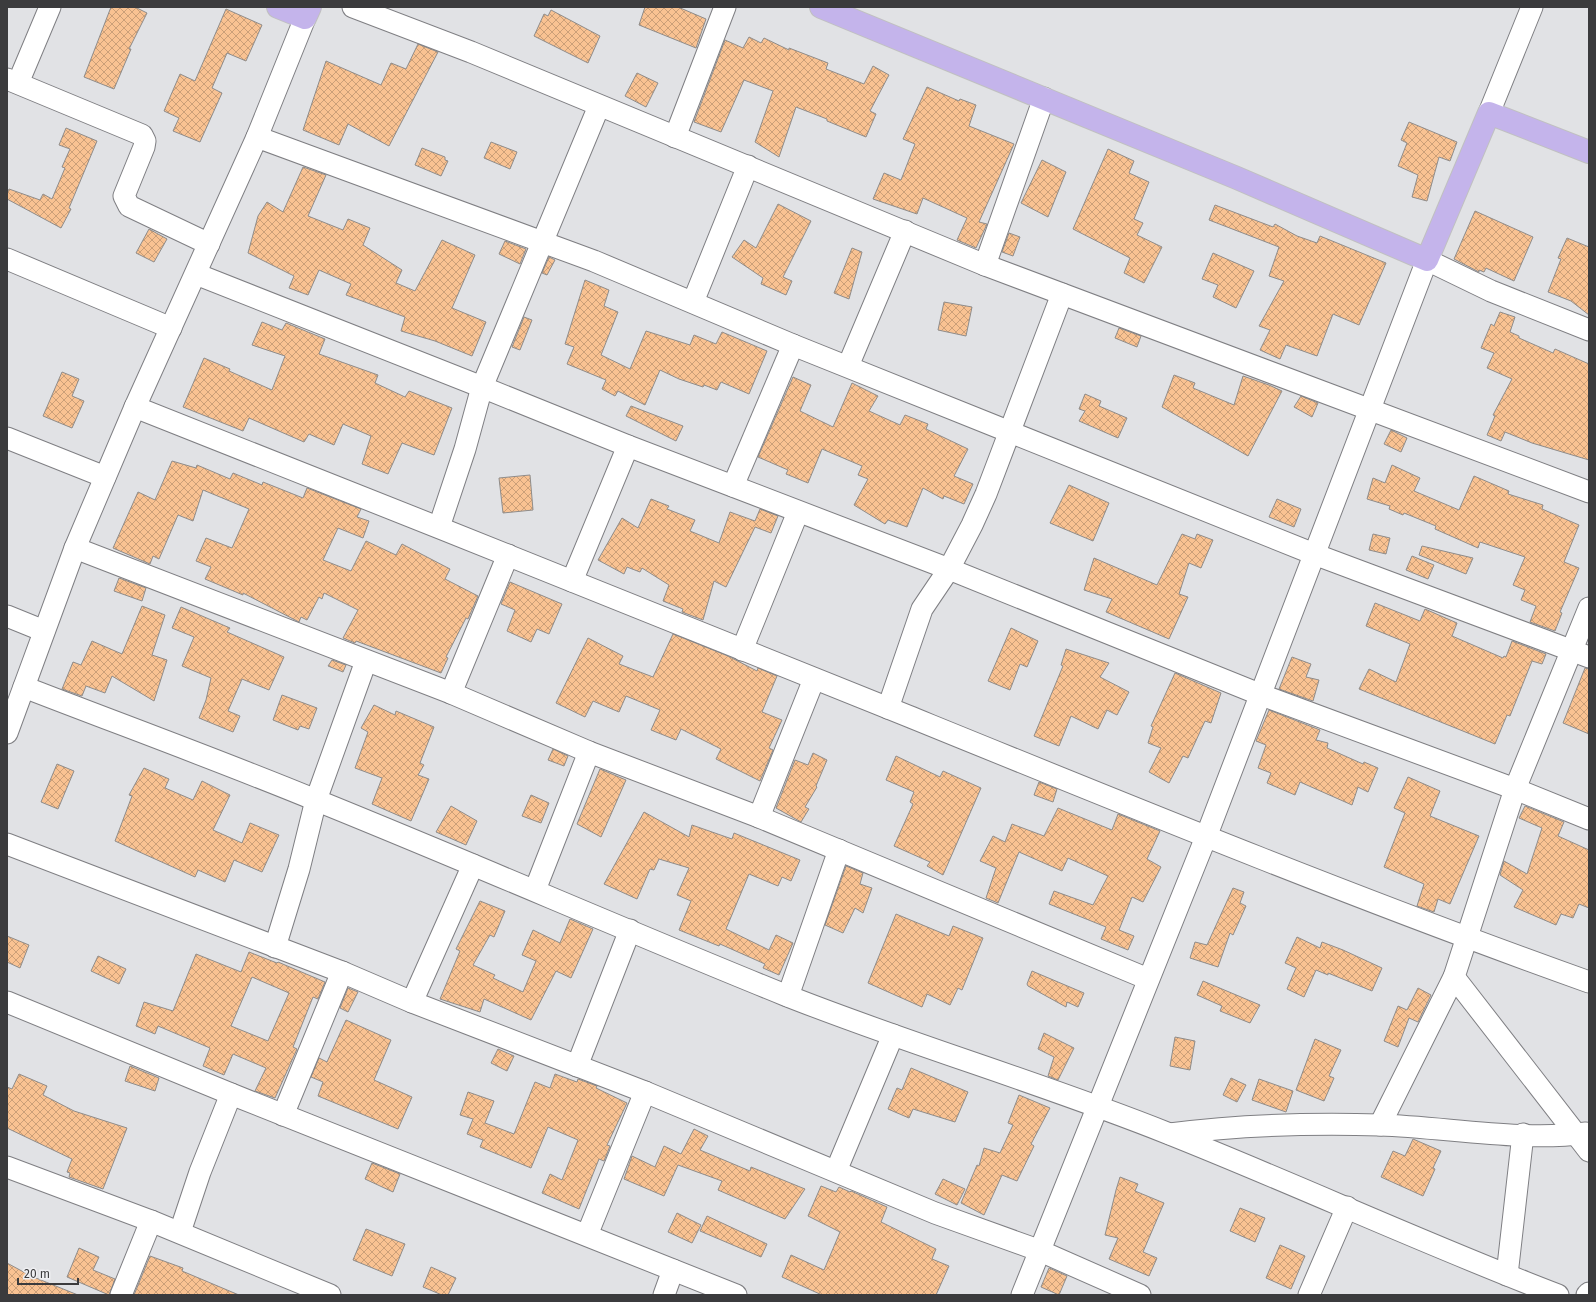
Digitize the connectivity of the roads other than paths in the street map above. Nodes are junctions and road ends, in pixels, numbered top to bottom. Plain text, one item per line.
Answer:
1 (50, 7) edge
2 (278, 7) edge
3 (354, 7) edge
4 (725, 7) edge
5 (822, 7) edge
6 (1532, 7) edge
7 (308, 12) edge
8 (12, 81) edge
9 (1044, 98) junction
10 (599, 106) junction
11 (1489, 113) junction
12 (257, 137) junction
13 (675, 137) junction
14 (1589, 152) edge
15 (748, 166) junction
16 (905, 231) junction
17 (541, 243) junction
18 (209, 244) junction
19 (7, 259) edge
20 (1427, 260) junction
21 (985, 265) junction
22 (196, 274) junction
23 (1062, 294) junction
24 (693, 302) junction
25 (171, 328) junction
26 (1589, 330) edge
27 (792, 345) junction
28 (848, 366) junction
29 (482, 386) junction
30 (135, 407) junction
31 (1370, 409) junction
32 (1011, 431) junction
33 (7, 438) edge
34 (628, 446) junction
35 (105, 477) junction
36 (733, 486) junction
37 (1589, 492) edge
38 (798, 512) junction
39 (439, 527) junction
40 (75, 548) junction
41 (1314, 554) junction
42 (508, 555) junction
43 (949, 569) junction
44 (572, 581) junction
45 (1589, 608) edge
46 (7, 616) edge
47 (44, 631) junction
48 (742, 650) junction
49 (1580, 654) edge
50 (366, 661) junction
51 (814, 679) junction
52 (24, 686) junction
53 (451, 693) junction
54 (1259, 694) junction
55 (888, 708) junction
56 (7, 733) edge
57 (589, 752) junction
58 (1514, 789) junction
59 (316, 800) junction
60 (759, 817) junction
61 (1589, 819) edge
62 (1206, 837) junction
63 (7, 844) edge
64 (839, 850) junction
65 (473, 865) junction
66 (535, 890) junction
67 (630, 930) junction
68 (1466, 938) junction
69 (275, 947) junction
70 (342, 972) junction
71 (1454, 977) junction
72 (1148, 978) junction
73 (1589, 982) edge
74 (788, 996) junction
75 (7, 1002) edge
76 (412, 1002) junction
77 (893, 1035) junction
78 (577, 1066) junction
79 (645, 1092) junction
80 (231, 1094) junction
81 (1097, 1106) junction
82 (283, 1115) junction
83 (1380, 1125) junction
84 (1582, 1133) edge
85 (1170, 1134) junction
86 (1523, 1134) junction
87 (1589, 1151) edge
88 (7, 1167) edge
89 (836, 1172) junction
90 (1347, 1207) junction
91 (151, 1221) junction
92 (180, 1232) junction
93 (587, 1235) junction
94 (1038, 1250) junction
95 (673, 1270) junction
96 (1507, 1275) junction
97 (121, 1295) edge
98 (330, 1295) edge
99 (664, 1295) edge
100 (736, 1295) edge
101 (1022, 1295) edge
102 (1140, 1295) edge
103 (1309, 1295) edge
104 (1558, 1295) edge

1 - 8 street
2 - 7 main road
3 - 10 street
4 - 13 street
5 - 9 main road
6 - 11 street
7 - 12 street
8 - 18 street
9 - 20 main road
9 - 21 street
10 - 13 street
10 - 17 street
11 - 14 main road
11 - 20 main road
12 - 17 street
12 - 18 street
13 - 15 street
15 - 16 street
15 - 24 street
16 - 21 street
16 - 28 street
17 - 24 street
17 - 29 street
18 - 22 street
19 - 25 street
20 - 26 street
20 - 31 street
21 - 23 street
22 - 25 street
22 - 29 street
23 - 31 street
23 - 32 street
24 - 27 street
25 - 30 street
27 - 28 street
27 - 36 street
28 - 32 street
29 - 34 street
29 - 39 street
30 - 35 street
30 - 39 street
31 - 37 street
31 - 41 street
32 - 41 street
32 - 43 street
33 - 35 street
34 - 36 street
34 - 44 street
35 - 40 street
36 - 38 street
38 - 43 street
38 - 48 street
39 - 42 street
40 - 47 street
40 - 50 street
41 - 49 street
41 - 54 street
42 - 44 street
42 - 53 street
43 - 54 street
43 - 55 street
44 - 48 street
45 - 49 street
46 - 47 street
47 - 52 street
48 - 51 street
49 - 58 street
50 - 53 street
50 - 59 street
51 - 55 street
51 - 60 street
52 - 56 street
52 - 59 street
53 - 57 street
54 - 58 street
54 - 62 street
55 - 62 street
57 - 60 street
57 - 66 street
58 - 61 street
58 - 68 street
59 - 65 street
59 - 69 street
60 - 64 street
62 - 68 street
62 - 72 street
63 - 69 street
64 - 72 street
64 - 74 street
65 - 66 street
65 - 76 street
66 - 67 street
67 - 74 street
67 - 78 street
68 - 71 street
68 - 73 street
69 - 70 street
70 - 76 street
70 - 82 street
71 - 83 street
71 - 84 street
72 - 81 street
74 - 77 street
75 - 80 street
76 - 78 street
77 - 81 street
77 - 89 street
78 - 79 street
79 - 89 street
79 - 93 street
80 - 82 street
80 - 92 street
81 - 85 street
81 - 94 street
82 - 93 street
83 - 85 street
83 - 86 street
84 - 86 street
84 - 87 street
85 - 90 street
86 - 96 street
88 - 91 street
89 - 94 street
90 - 96 street
90 - 103 street
91 - 92 street
91 - 97 street
92 - 98 street
93 - 95 street
94 - 101 street
94 - 102 street
95 - 99 street
95 - 100 street
96 - 104 street

